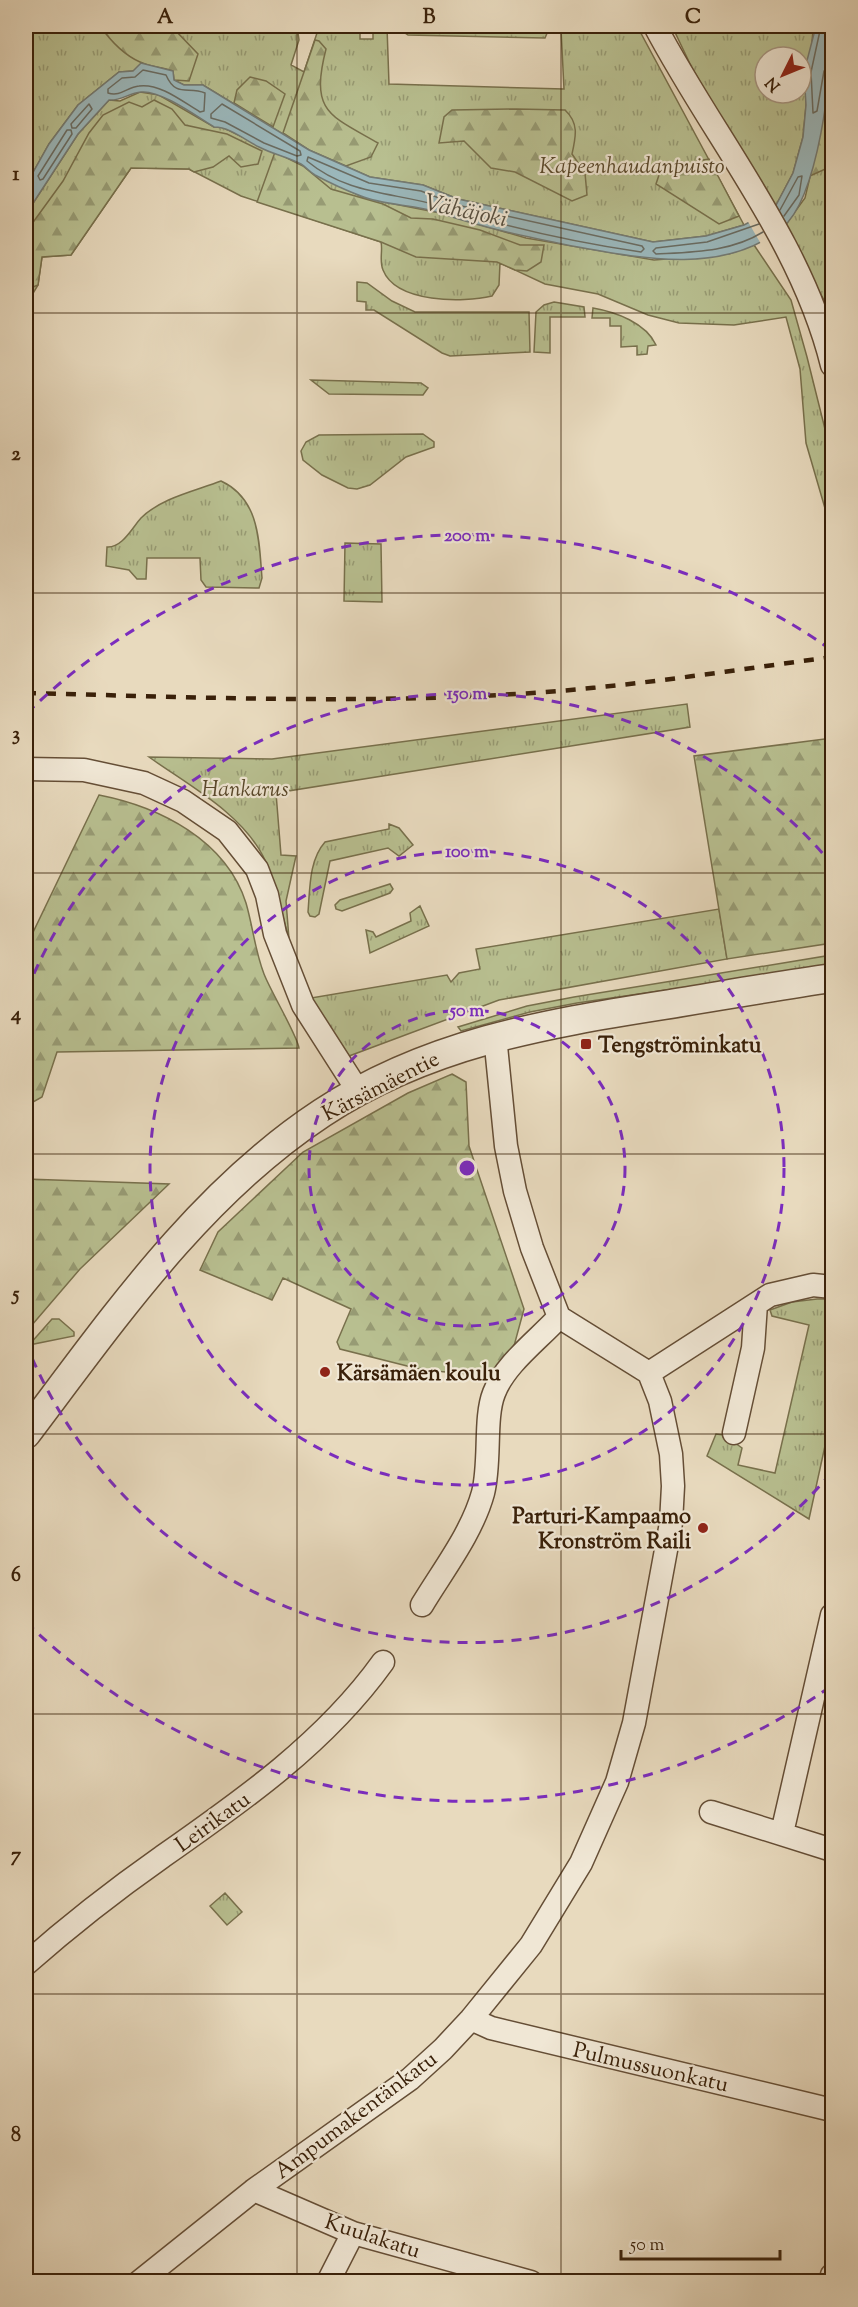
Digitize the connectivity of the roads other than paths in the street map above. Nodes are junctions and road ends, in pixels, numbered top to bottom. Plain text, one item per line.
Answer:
1 (655, 26) edge
2 (832, 365) edge
3 (26, 769) edge
4 (832, 978) edge
5 (495, 1036) junction
6 (358, 1091) junction
7 (832, 1287) edge
8 (756, 1304) junction
9 (559, 1317) junction
10 (649, 1373) junction
11 (734, 1433) dead end
12 (26, 1434) edge
13 (422, 1605) dead end
14 (832, 1615) edge
15 (383, 1662) dead end
16 (711, 1812) dead end
17 (782, 1833) junction
18 (832, 1850) edge
19 (26, 1964) edge
20 (471, 2019) junction
21 (832, 2110) edge
22 (254, 2190) junction
23 (353, 2232) junction
24 (832, 2275) edge
25 (139, 2282) edge
26 (328, 2282) edge
27 (531, 2282) edge
28 (831, 2282) edge

1 - 2 street
3 - 6 street
4 - 5 street, Kärsämäentie
5 - 6 street, Kärsämäentie
5 - 9 street
6 - 12 street, Kärsämäentie
7 - 8 street
8 - 10 street
8 - 11 street
9 - 10 street
9 - 13 street
10 - 20 street, Ampumakentänkatu
14 - 17 street
15 - 19 street, Leirikatu
16 - 17 street
17 - 18 street
20 - 21 street, Pulmussuonkatu
20 - 22 street, Ampumakentänkatu
22 - 23 street, Kuulakatu
22 - 25 street, Ampumakentänkatu
23 - 26 street
23 - 27 street, Kuulakatu
24 - 28 street

